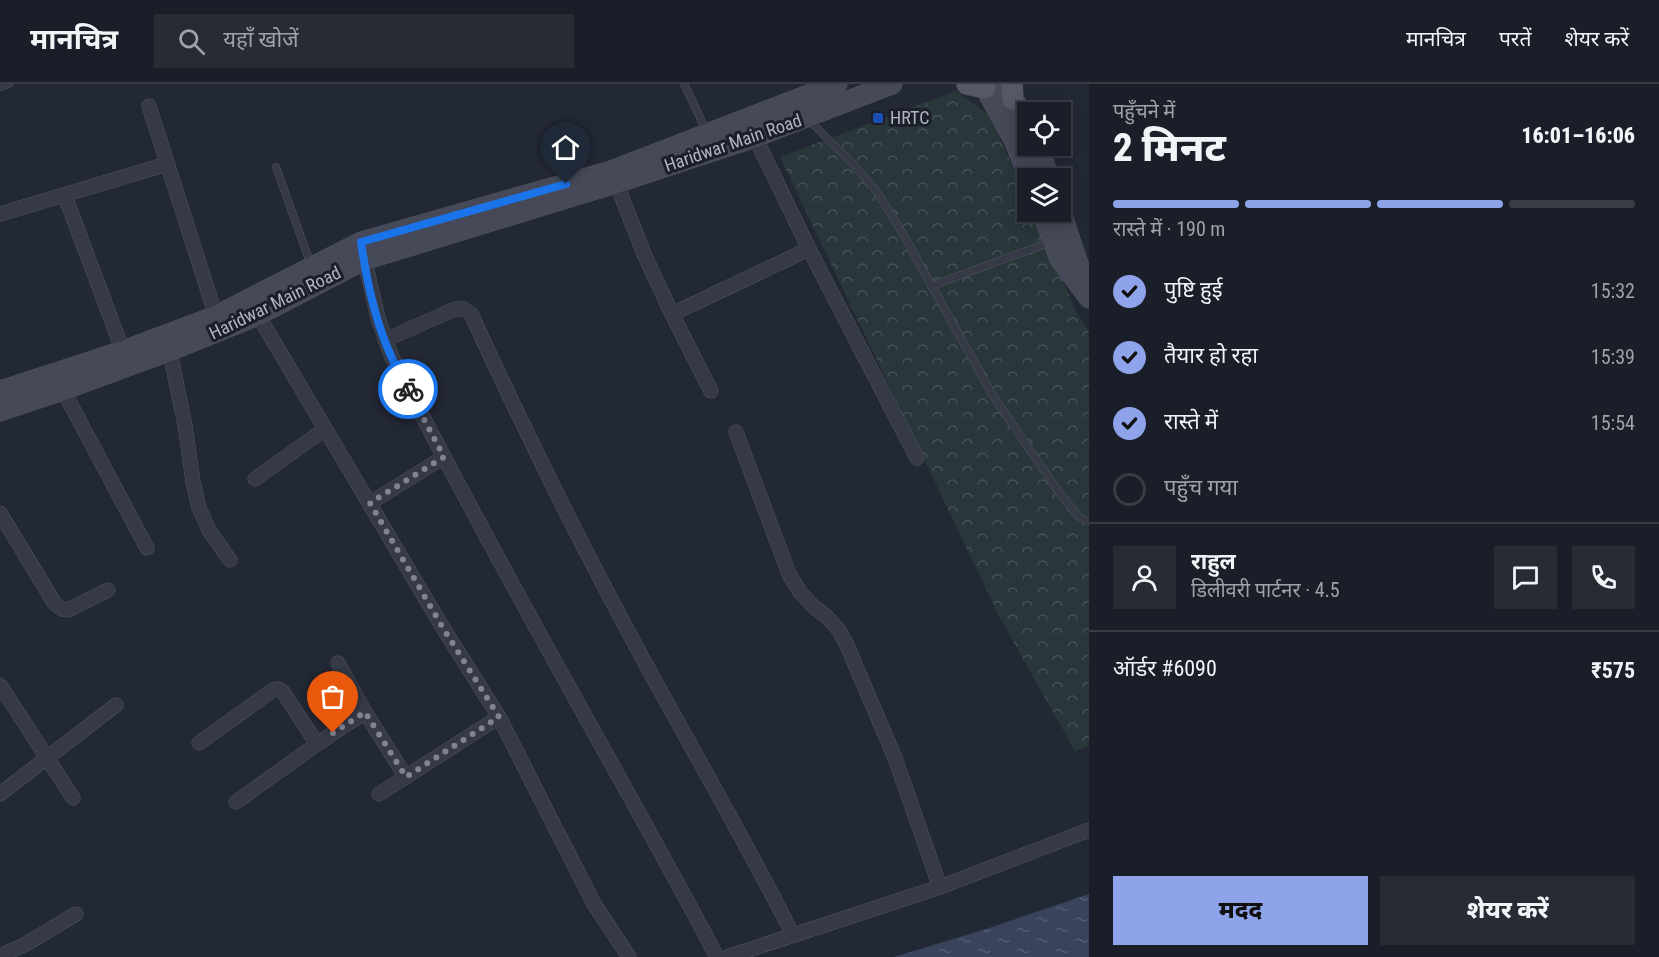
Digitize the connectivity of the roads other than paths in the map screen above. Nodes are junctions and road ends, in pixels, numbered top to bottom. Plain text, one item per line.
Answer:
1 (9, 84) edge
2 (684, 84) edge
3 (837, 84) edge
4 (892, 84) edge
5 (0, 87) edge
6 (994, 87) edge
7 (149, 106) dead end
8 (1017, 111) edge
9 (807, 117) junction
10 (708, 135) junction
11 (755, 137) junction
12 (167, 164) junction
13 (276, 167) dead end
14 (1025, 168) edge
15 (614, 177) junction
16 (65, 196) junction
17 (0, 214) edge
18 (1046, 222) edge
19 (1064, 222) edge
20 (1053, 241) junction
21 (809, 249) junction
22 (362, 251) junction
23 (312, 267) junction
24 (931, 286) junction
25 (1089, 297) edge
26 (672, 314) junction
27 (258, 315) junction
28 (216, 316) junction
29 (385, 340) junction
30 (168, 343) junction
31 (123, 351) junction
32 (63, 390) junction
33 (0, 391) edge
34 (711, 391) dead end
35 (0, 411) edge
36 (325, 429) junction
37 (736, 432) dead end
38 (444, 457) junction
39 (917, 458) dead end
40 (255, 479) dead end
41 (370, 503) junction
42 (0, 513) edge
43 (1089, 522) edge
44 (147, 548) dead end
45 (230, 560) dead end
46 (108, 590) dead end
47 (338, 663) dead end
48 (0, 685) edge
49 (116, 705) dead end
50 (365, 712) junction
51 (499, 717) junction
52 (200, 743) dead end
53 (318, 744) junction
54 (47, 757) junction
55 (406, 777) junction
56 (0, 794) edge
57 (379, 794) dead end
58 (74, 798) dead end
59 (236, 802) dead end
60 (1089, 830) edge
61 (940, 887) junction
62 (76, 914) dead end
63 (793, 935) junction
64 (0, 957) edge
65 (629, 957) edge
66 (717, 957) edge
67 (727, 957) edge

1 - 5 lane
2 - 10 lane
3 - 10 main road, Haridwar Main Road
4 - 9 main road, Haridwar Main Road
6 - 8 main road
6 - 14 main road
7 - 12 street
9 - 11 main road, Haridwar Main Road
9 - 24 lane
10 - 15 main road, Haridwar Main Road
11 - 15 main road, Haridwar Main Road
11 - 21 street
12 - 16 street
12 - 28 street
13 - 23 lane
15 - 22 main road, Haridwar Main Road
15 - 26 street
16 - 17 street
16 - 31 street
18 - 20 main road
19 - 25 main road
20 - 24 lane
20 - 25 main road
21 - 26 street
21 - 39 street
22 - 23 main road, Haridwar Main Road
22 - 27 main road, Haridwar Main Road
22 - 29 street
23 - 28 main road, Haridwar Main Road
24 - 43 lane
26 - 34 street
27 - 30 main road, Haridwar Main Road
27 - 36 street
28 - 30 main road, Haridwar Main Road
29 - 38 street
29 - 63 street
30 - 31 main road, Haridwar Main Road
30 - 32 main road, Haridwar Main Road
30 - 45 street
31 - 33 main road, Haridwar Main Road
32 - 35 main road, Haridwar Main Road
32 - 44 street
36 - 40 street
36 - 41 street
37 - 61 street
38 - 41 street
38 - 66 street
41 - 51 street
42 - 46 street
47 - 50 street
48 - 54 street
49 - 54 street
50 - 53 street
50 - 55 street
51 - 55 street
51 - 65 street
52 - 53 street
53 - 59 street
54 - 56 street
54 - 58 street
55 - 57 street
60 - 61 street
61 - 63 street
62 - 64 street
63 - 67 street

